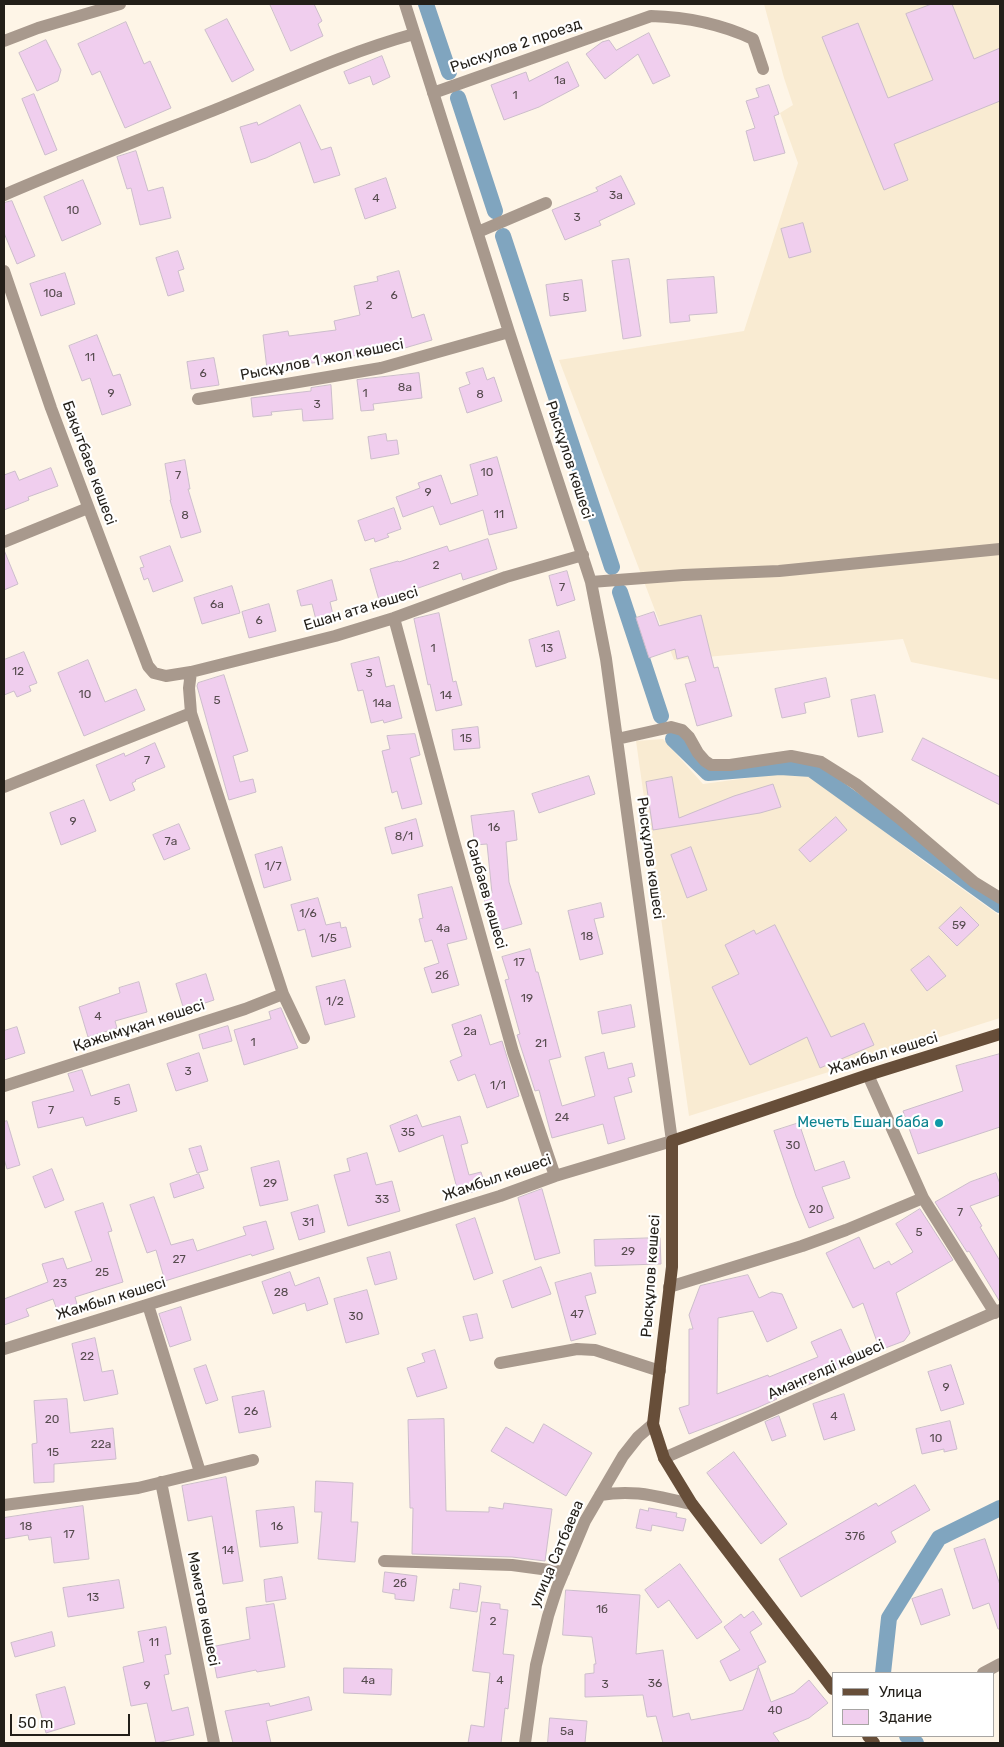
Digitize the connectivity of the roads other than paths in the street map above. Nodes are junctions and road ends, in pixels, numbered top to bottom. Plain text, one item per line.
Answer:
1 (120, 4) edge
2 (405, 4) edge
3 (414, 34) junction
4 (4, 41) edge
5 (763, 69) dead end
6 (433, 93) junction
7 (4, 195) edge
8 (546, 203) dead end
9 (478, 232) junction
10 (4, 271) edge
11 (9, 301) edge
12 (509, 332) junction
13 (198, 399) dead end
14 (88, 508) junction
15 (4, 542) edge
16 (1000, 549) edge
17 (583, 555) junction
18 (591, 582) junction
19 (394, 618) junction
20 (148, 666) joint
21 (191, 672) junction
22 (191, 713) junction
23 (618, 739) junction
24 (4, 787) edge
25 (1000, 898) edge
26 (283, 994) junction
27 (1000, 1034) edge
28 (304, 1038) dead end
29 (868, 1074) junction
30 (4, 1086) edge
31 (672, 1141) junction
32 (555, 1176) junction
33 (922, 1198) junction
34 (669, 1287) junction
35 (148, 1305) junction
36 (998, 1311) edge
37 (4, 1349) edge
38 (500, 1363) dead end
39 (660, 1371) junction
40 (653, 1424) junction
41 (664, 1458) junction
42 (253, 1460) dead end
43 (200, 1472) junction
44 (161, 1482) junction
45 (600, 1495) junction
46 (692, 1504) junction
47 (4, 1505) edge
48 (384, 1561) dead end
49 (564, 1572) junction
50 (1000, 1664) edge
51 (985, 1672) edge
52 (832, 1688) edge
53 (214, 1743) edge
54 (525, 1743) edge

1 - 4 street
2 - 3 street, Рысқұлов көшесі
3 - 6 street, Рысқұлов көшесі
3 - 7 street
5 - 6 street, Рыскулов 2 проезд
6 - 9 street, Рысқұлов көшесі
8 - 9 street
9 - 12 street, Рысқұлов көшесі
10 - 11 street, Бақытбаев көшесі
11 - 14 street, Бақытбаев көшесі
12 - 13 street, Рысқұлов 1 жол көшесі
12 - 17 street, Рысқұлов көшесі
14 - 15 street
14 - 20 street, Бақытбаев көшесі
16 - 18 street
17 - 18 street, Рысқұлов көшесі
17 - 19 street, Ешан ата көшесі
18 - 23 street, Рысқұлов көшесі
19 - 21 street, Ешан ата көшесі
19 - 32 street, Санбаев көшесі
20 - 21 street, Ешан ата көшесі
21 - 22 street
22 - 24 street
22 - 26 street
23 - 25 street
23 - 31 street, Рысқұлов көшесі
26 - 28 street
26 - 30 street, Қажымұқан көшесі
27 - 29 main road, Жамбыл көшесі
29 - 31 main road, Жамбыл көшесі
29 - 33 street
31 - 32 street, Жамбыл көшесі
31 - 34 main road, Рысқұлов көшесі
32 - 35 street, Жамбыл көшесі
33 - 34 street
33 - 36 street
34 - 39 main road, Рысқұлов көшесі
35 - 37 street, Жамбыл көшесі
35 - 43 street
36 - 41 street, Амангелді көшесі
38 - 39 street
39 - 40 main road, Рысқұлов көшесі
40 - 41 main road, Рысқұлов көшесі
40 - 45 street, улица Сатбаева
41 - 46 main road, Рысқұлов көшесі
42 - 43 street
43 - 44 street
44 - 47 street
44 - 53 street, Мәметов көшесі
45 - 46 street
45 - 49 street, улица Сатбаева
46 - 52 main road, Рысқұлов көшесі
48 - 49 street
49 - 54 street, улица Сатбаева
50 - 51 street

